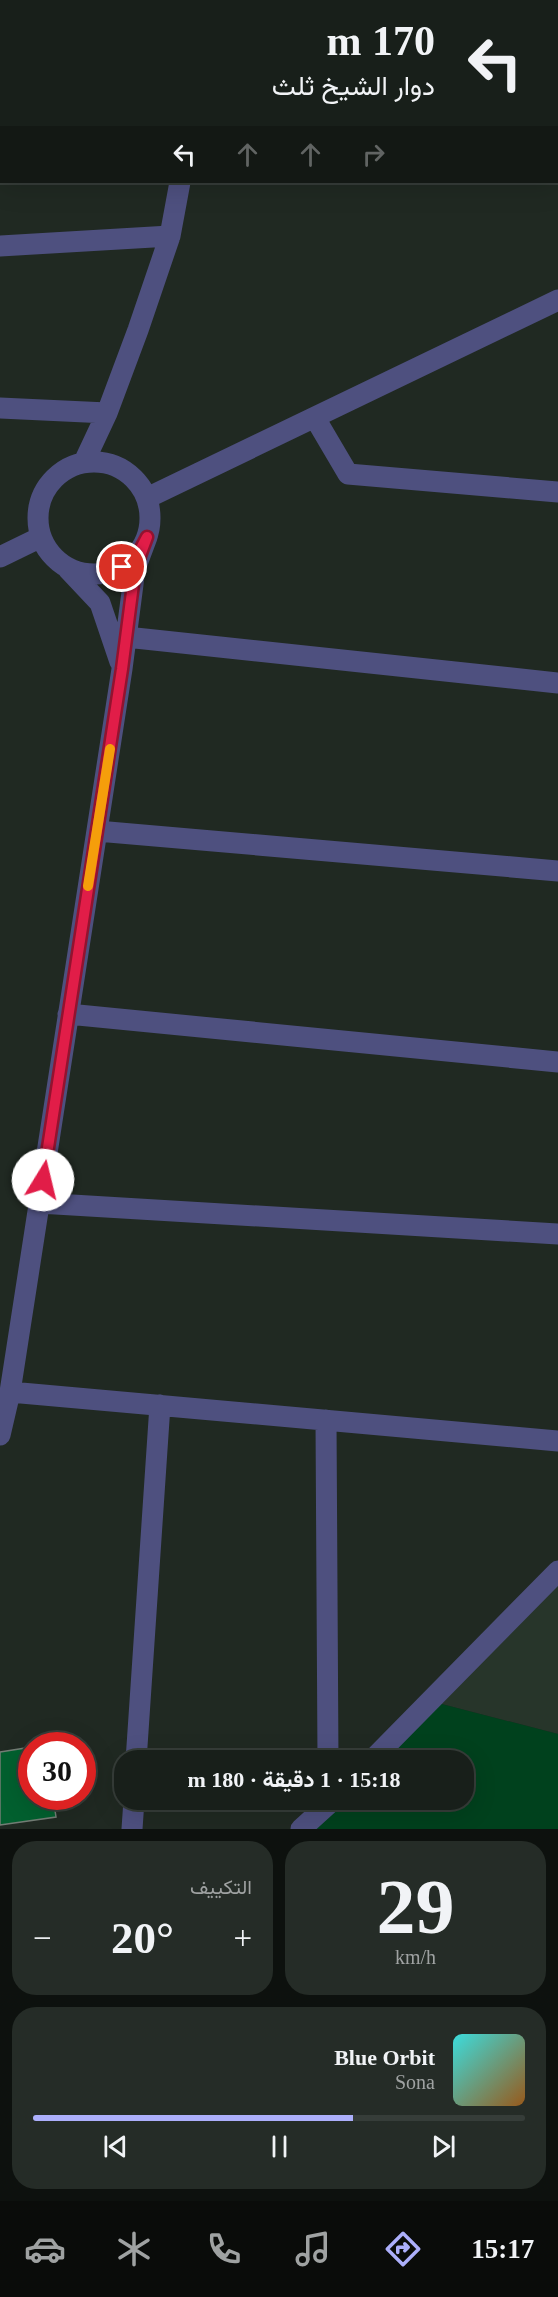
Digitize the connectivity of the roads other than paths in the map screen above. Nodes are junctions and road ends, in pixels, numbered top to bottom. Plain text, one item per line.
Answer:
1 (180, 183) edge
2 (170, 236) junction
3 (0, 246) edge
4 (558, 300) edge
5 (0, 408) edge
6 (107, 413) junction
7 (315, 417) junction
8 (84, 462) junction
9 (558, 492) edge
10 (147, 498) junction
11 (41, 537) junction
12 (147, 537) junction
13 (0, 557) edge
14 (66, 567) junction
15 (126, 637) junction
16 (122, 669) junction
17 (558, 683) edge
18 (97, 831) junction
19 (558, 871) edge
20 (68, 1014) junction
21 (558, 1062) edge
22 (39, 1203) junction
23 (558, 1234) edge
24 (10, 1392) junction
25 (160, 1405) junction
26 (326, 1420) junction
27 (0, 1436) edge
28 (558, 1441) edge
29 (558, 1571) edge
30 (137, 1750) edge
31 (328, 1750) edge
32 (382, 1750) edge
33 (133, 1810) edge
34 (322, 1810) edge
35 (132, 1829) edge
36 (302, 1829) edge

1 - 2 street
2 - 3 street
2 - 6 street
4 - 7 street
5 - 6 street
6 - 8 street
7 - 9 street
7 - 10 street
8 - 10 street
8 - 11 street
10 - 12 street
11 - 13 street
11 - 14 street
12 - 14 street
12 - 15 street
14 - 16 street
15 - 16 street
15 - 17 street
16 - 18 street
18 - 19 street
18 - 20 street
20 - 21 street
20 - 22 street
22 - 23 street
22 - 24 street
24 - 25 street
24 - 27 street
25 - 26 street
25 - 30 street
26 - 28 street
26 - 31 street
29 - 32 street
33 - 35 street
34 - 36 street

